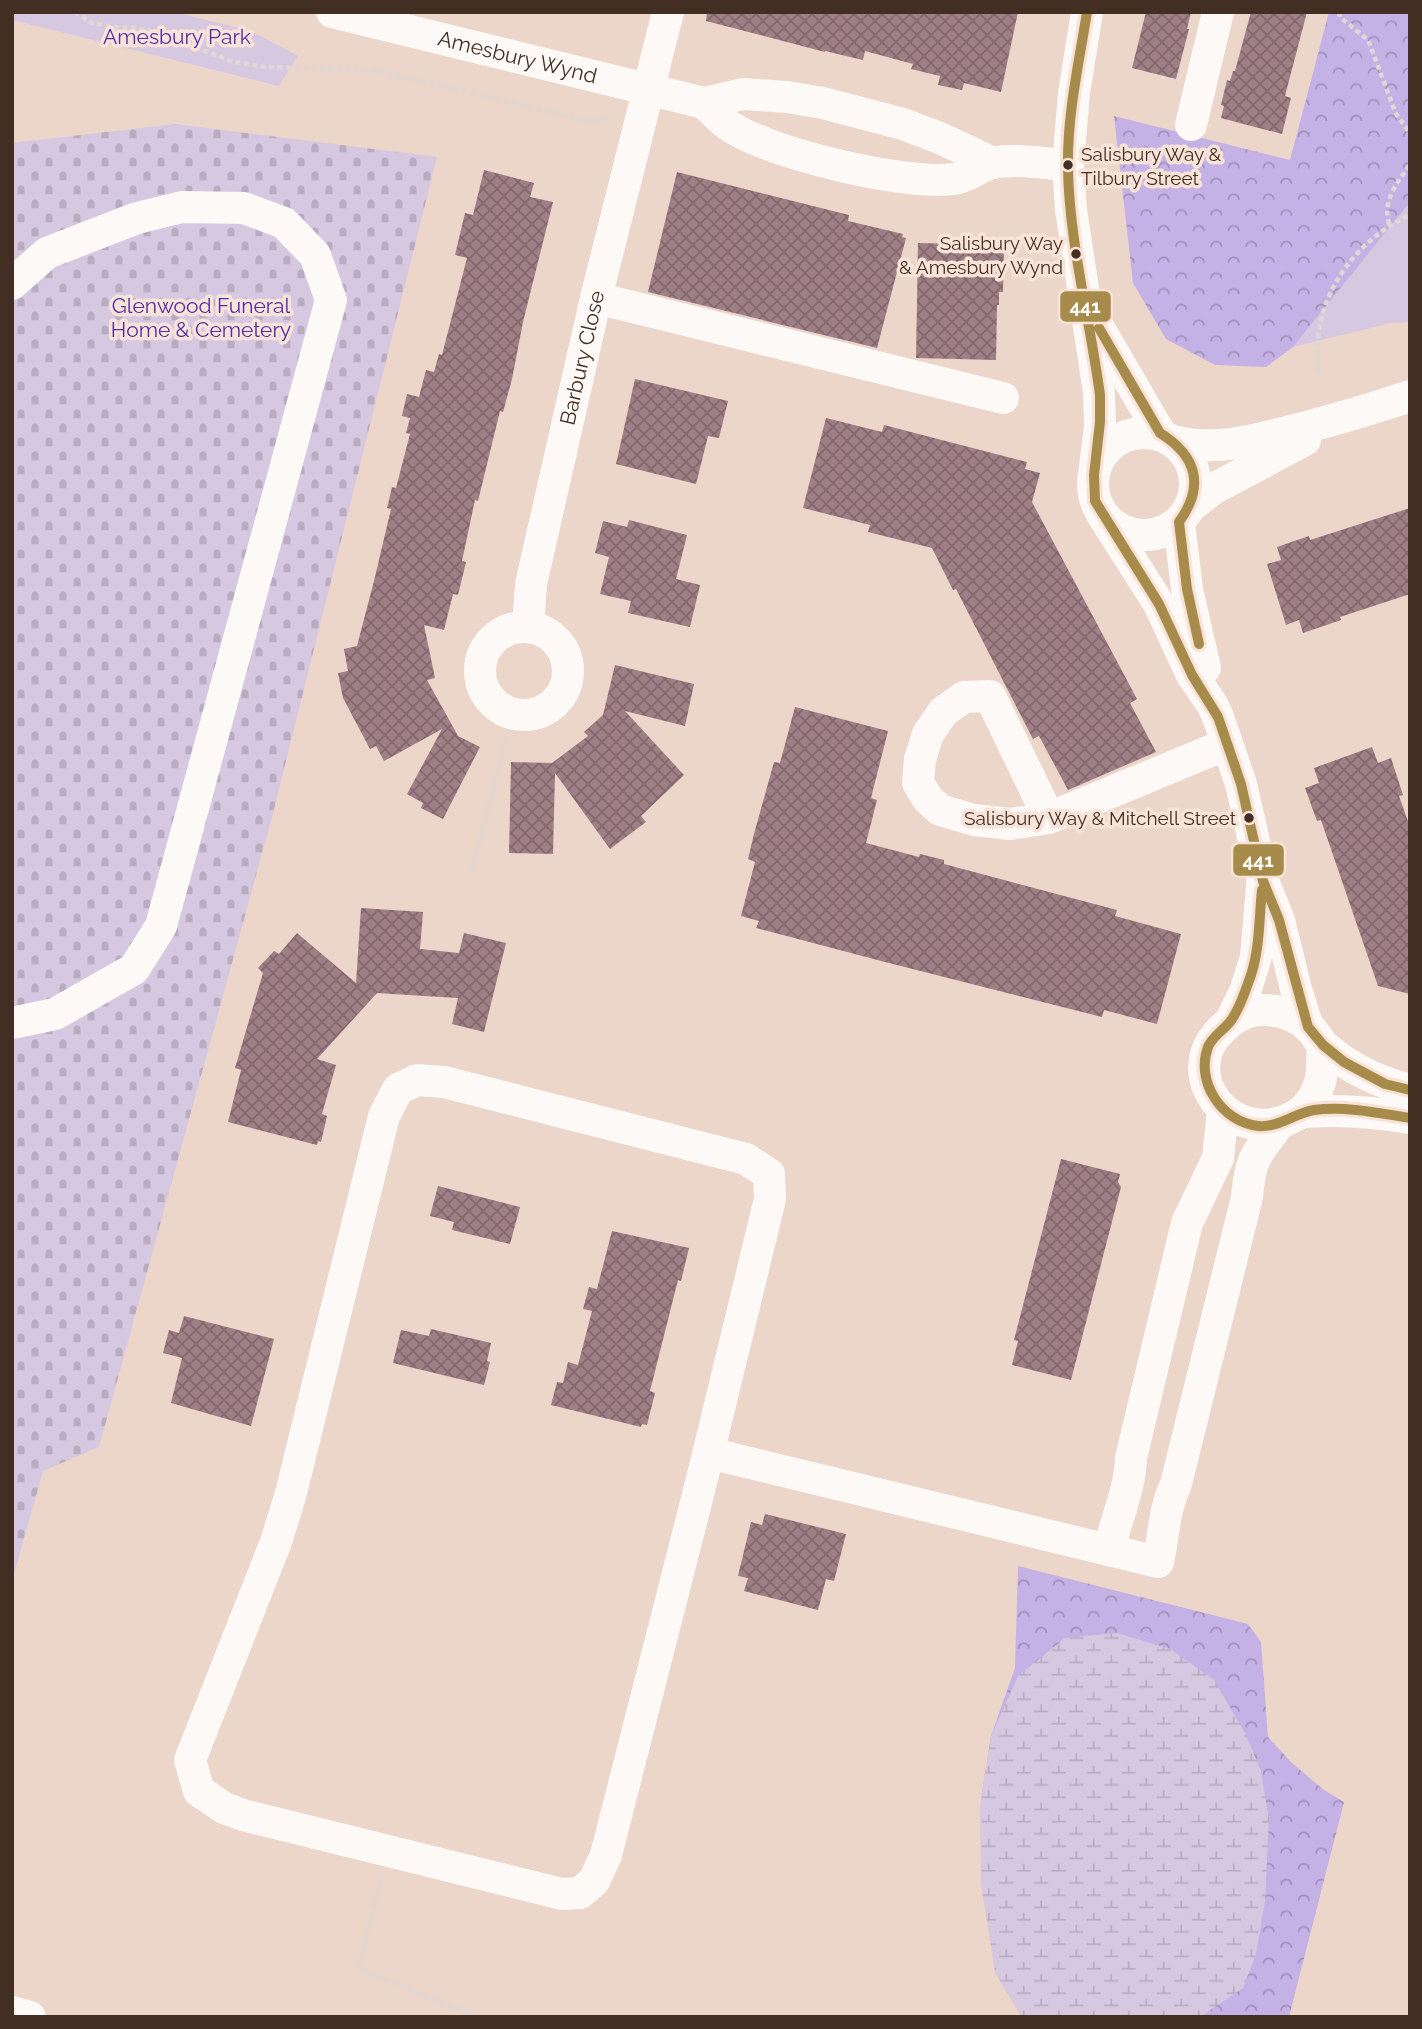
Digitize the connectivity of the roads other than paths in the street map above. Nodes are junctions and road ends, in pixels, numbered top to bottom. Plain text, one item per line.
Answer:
1 (332, 12) edge
2 (668, 12) edge
3 (1087, 12) edge
4 (1218, 12) edge
5 (648, 90) junction
6 (704, 103) junction
7 (1191, 125) dead end
8 (993, 163) junction
9 (1068, 165) junction
10 (12, 284) edge
11 (596, 298) junction
12 (1087, 307) junction
13 (1410, 396) edge
14 (1003, 398) dead end
15 (1346, 417) junction
16 (1166, 437) junction
17 (1095, 467) junction
18 (1184, 515) junction
19 (1103, 516) junction
20 (528, 627) junction
21 (1213, 704) junction
22 (1227, 744) junction
23 (1049, 818) junction
24 (1263, 881) junction
25 (1231, 1020) junction
26 (12, 1023) edge
27 (1316, 1036) junction
28 (1410, 1090) edge
29 (1223, 1110) junction
30 (1291, 1118) junction
31 (1410, 1118) edge
32 (709, 1453) junction
33 (1109, 1550) junction
34 (12, 2012) edge
35 (30, 2017) edge

1 - 5 street, Amesbury Wynd
2 - 5 street, Barbury Close
3 - 9 street
4 - 7 street
5 - 6 street, Amesbury Wynd
5 - 11 street, Barbury Close
6 - 8 street, Amesbury Wynd
6 - 8 street, Amesbury Wynd
8 - 9 street, Amesbury Wynd
9 - 12 street
10 - 26 street
11 - 14 street
11 - 20 street, Barbury Close
12 - 16 street
12 - 17 street
13 - 15 street
15 - 16 street
15 - 18 street
16 - 17 street
16 - 18 street
17 - 19 street
18 - 19 street
18 - 21 street
19 - 21 street
20 - 20 street
21 - 22 street
22 - 23 street
22 - 24 street
23 - 23 street
24 - 25 street
24 - 27 street
25 - 27 street
25 - 29 street
27 - 28 street
27 - 30 street
29 - 30 street
29 - 33 street
30 - 31 street
30 - 33 street
32 - 32 street
32 - 33 street
34 - 35 street

